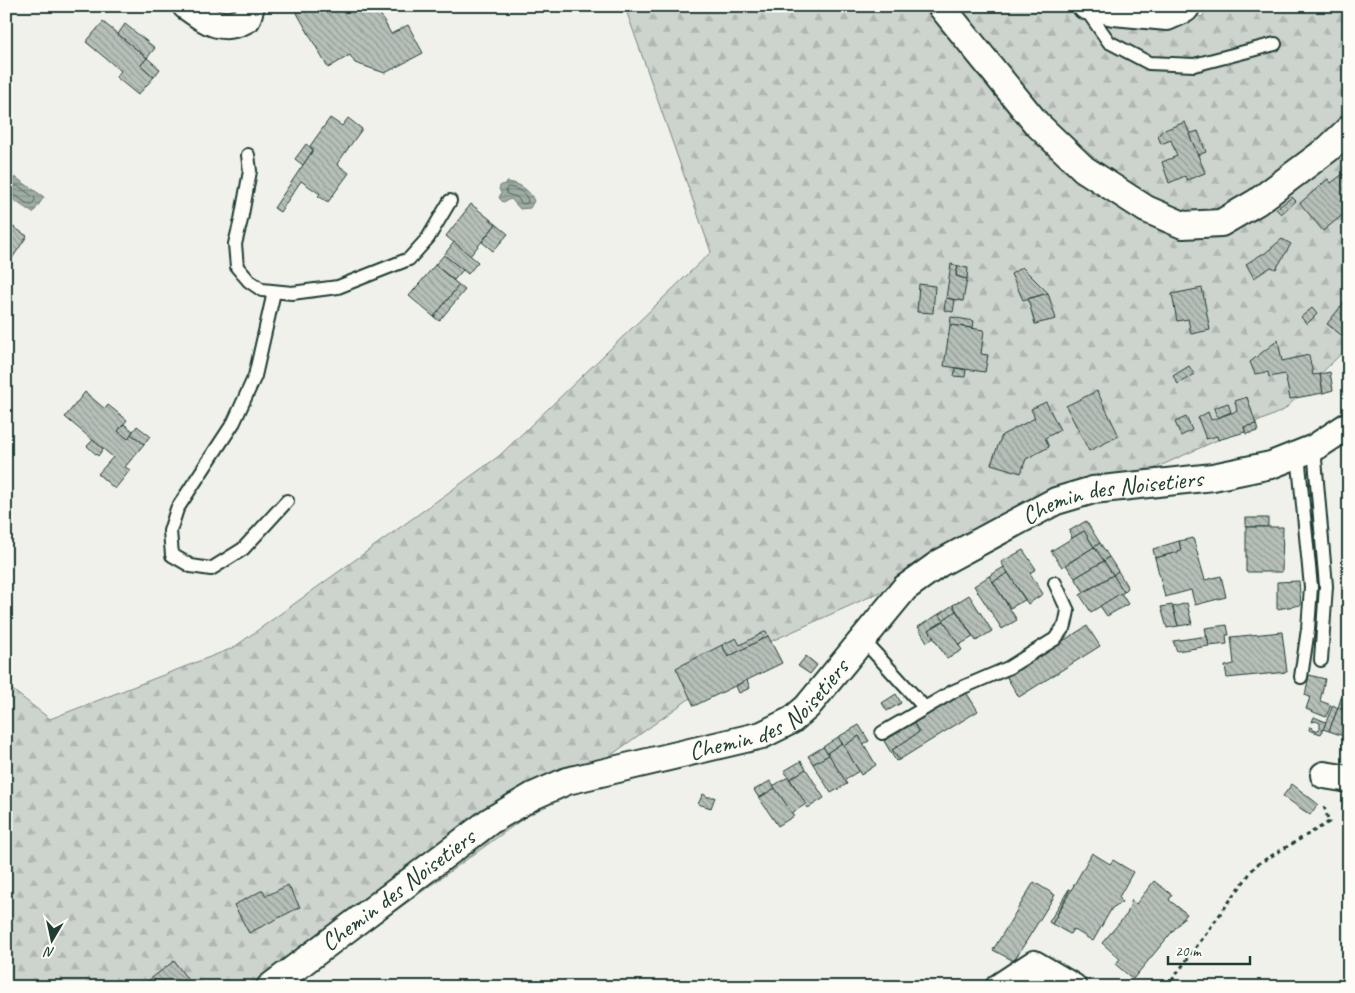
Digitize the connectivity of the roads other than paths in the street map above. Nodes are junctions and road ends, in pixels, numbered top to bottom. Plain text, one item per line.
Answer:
1 (186, 6) edge
2 (251, 6) edge
3 (941, 6) edge
4 (1085, 6) edge
5 (1187, 6) edge
6 (1275, 44) dead end
7 (1349, 129) edge
8 (248, 155) dead end
9 (450, 202) dead end
10 (274, 292) junction
11 (1349, 425) edge
12 (1306, 451) junction
13 (287, 501) dead end
14 (1054, 582) dead end
15 (863, 640) junction
16 (1322, 660) dead end
17 (1301, 677) dead end
18 (924, 708) junction
19 (882, 733) dead end
20 (270, 987) edge
21 (999, 987) edge
22 (1073, 987) edge

1 - 2 street
3 - 7 street
4 - 5 street
4 - 6 lane
8 - 10 lane
9 - 10 lane
10 - 13 lane
11 - 12 street, Chemin des Noisetiers
12 - 15 street, Chemin des Noisetiers
12 - 16 lane
12 - 17 lane
14 - 18 lane
15 - 18 lane
15 - 20 street, Chemin des Noisetiers
18 - 19 lane
21 - 22 street

